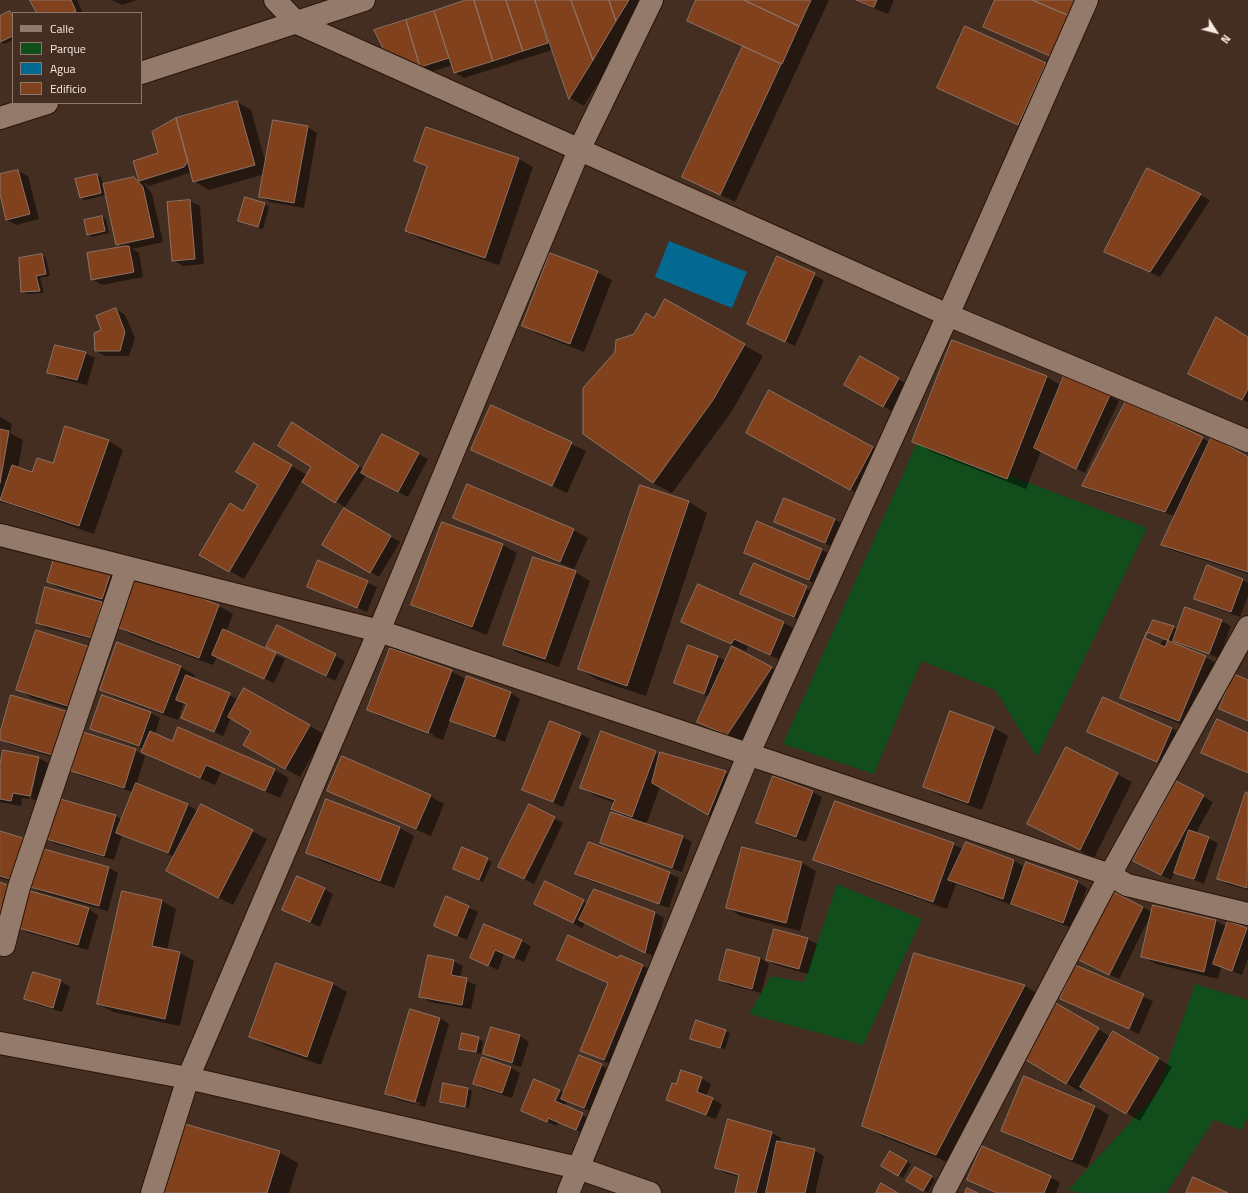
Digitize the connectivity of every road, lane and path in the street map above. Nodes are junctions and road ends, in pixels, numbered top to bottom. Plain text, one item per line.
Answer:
1 (275, 0) edge
2 (364, 0) edge
3 (652, 0) edge
4 (1087, 0) edge
5 (297, 23) junction
6 (142, 73) edge
7 (43, 104) edge
8 (0, 118) edge
9 (579, 150) junction
10 (948, 315) junction
11 (1248, 441) edge
12 (0, 535) edge
13 (127, 567) junction
14 (1248, 627) edge
15 (379, 631) junction
16 (749, 754) junction
17 (1110, 875) junction
18 (1248, 914) edge
19 (4, 945) dead end
20 (0, 1044) edge
21 (188, 1078) junction
22 (578, 1168) junction
23 (152, 1193) edge
24 (568, 1193) edge
25 (650, 1193) edge
26 (943, 1193) edge

1 - 5 street
2 - 5 street
3 - 9 street
4 - 10 street
5 - 6 street
5 - 9 street
7 - 8 street
9 - 10 street
9 - 15 street
10 - 11 street
10 - 16 street
12 - 13 street
13 - 15 street
13 - 19 street
14 - 17 street
15 - 16 street
15 - 21 street
16 - 17 street
16 - 22 street
17 - 18 street
17 - 26 street
20 - 21 street
21 - 22 street
21 - 23 street
22 - 24 street
22 - 25 street

